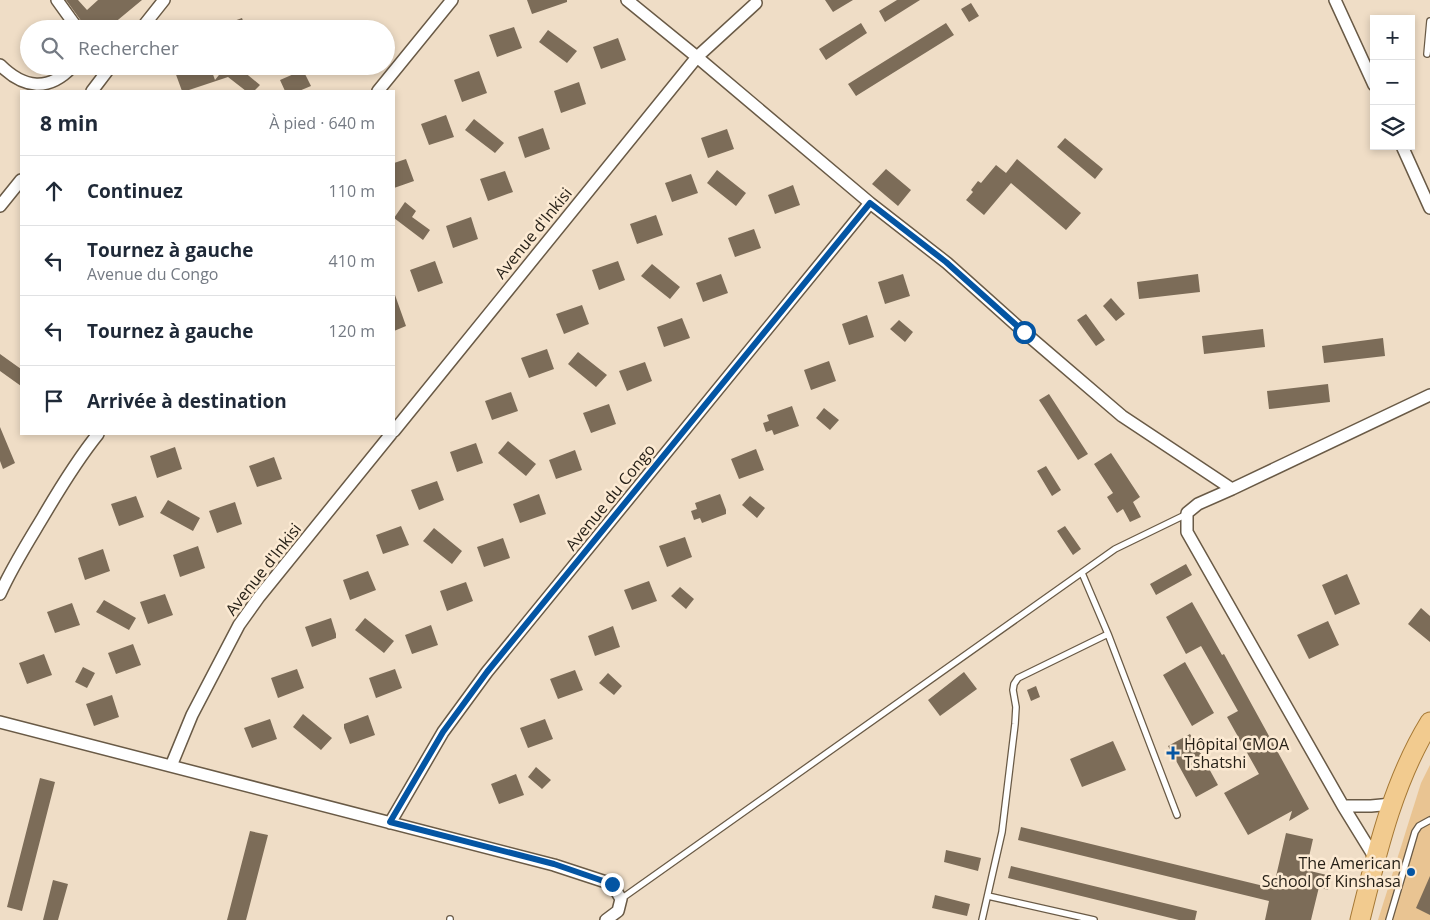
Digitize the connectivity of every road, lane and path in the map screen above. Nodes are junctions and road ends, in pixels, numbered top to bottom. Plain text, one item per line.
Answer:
1 (57, 0) edge
2 (164, 0) edge
3 (452, 0) edge
4 (627, 0) edge
5 (1335, 0) edge
6 (756, 3) dead end
7 (71, 20) edge
8 (148, 20) edge
9 (1430, 21) edge
10 (1427, 54) dead end
11 (697, 56) junction
12 (0, 65) edge
13 (395, 70) edge
14 (63, 75) edge
15 (105, 75) edge
16 (391, 75) edge
17 (1370, 76) edge
18 (93, 90) edge
19 (379, 90) edge
20 (1404, 150) edge
21 (20, 181) edge
22 (870, 203) junction
23 (0, 206) edge
24 (1430, 208) edge
25 (1430, 395) edge
26 (395, 430) edge
27 (97, 435) edge
28 (390, 435) edge
29 (1232, 489) junction
30 (1188, 514) junction
31 (1082, 573) junction
32 (0, 594) edge
33 (1108, 634) junction
34 (0, 722) edge
35 (1430, 722) edge
36 (171, 766) junction
37 (1392, 804) junction
38 (1344, 806) junction
39 (1177, 815) dead end
40 (1430, 820) edge
41 (390, 822) junction
42 (1375, 858) junction
43 (988, 896) junction
44 (621, 899) junction
45 (606, 920) edge
46 (982, 920) edge
47 (1094, 920) edge
48 (1360, 920) edge
49 (1389, 920) edge

1 - 7 street
2 - 8 street
3 - 13 street
4 - 11 street
5 - 17 street
6 - 11 street, Avenue d'Inkisi
9 - 10 lane
11 - 22 street
11 - 26 street, Avenue d'Inkisi
12 - 14 street
15 - 18 street
16 - 19 street
20 - 24 street
21 - 23 street
22 - 29 street
22 - 41 street, Avenue du Congo
25 - 29 street
27 - 32 street
28 - 36 street, Avenue d'Inkisi
29 - 30 street
30 - 31 lane
30 - 38 street
31 - 33 lane
31 - 44 lane
33 - 39 lane
33 - 43 lane
34 - 36 street
35 - 37 main road
36 - 41 street
37 - 38 street
37 - 42 main road
38 - 42 street
40 - 49 lane
41 - 44 street
42 - 48 main road
43 - 46 lane
43 - 47 lane
44 - 45 street

